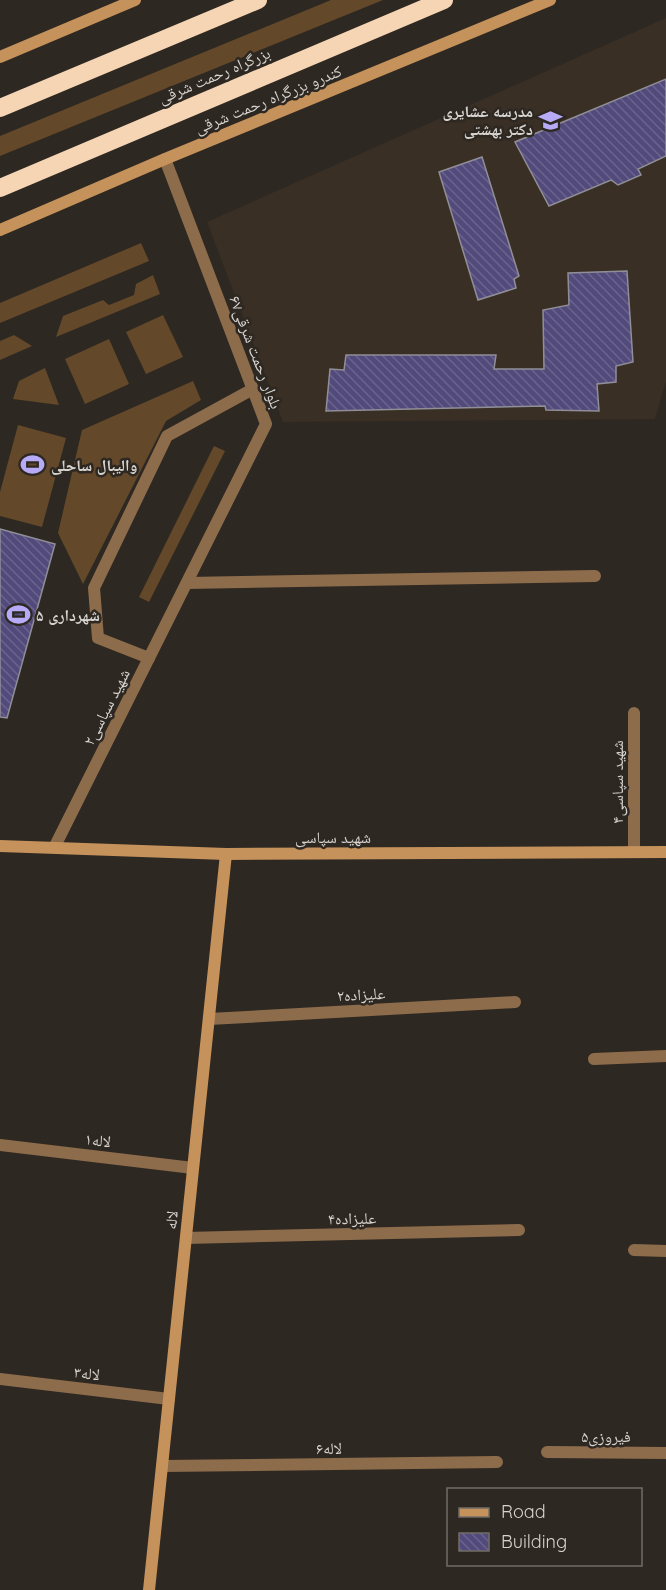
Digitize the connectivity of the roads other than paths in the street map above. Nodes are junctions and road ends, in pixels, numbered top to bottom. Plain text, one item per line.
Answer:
1 (135, 0) edge
2 (258, 0) edge
3 (444, 0) edge
4 (550, 0) edge
5 (0, 57) edge
6 (0, 108) edge
7 (165, 159) junction
8 (0, 188) edge
9 (0, 230) edge
10 (253, 389) junction
11 (595, 576) dead end
12 (187, 583) junction
13 (149, 658) junction
14 (633, 712) dead end
15 (0, 846) edge
16 (55, 846) junction
17 (634, 852) junction
18 (666, 852) edge
19 (226, 854) junction
20 (515, 1002) dead end
21 (209, 1019) junction
22 (666, 1056) edge
23 (594, 1059) dead end
24 (0, 1145) edge
25 (193, 1168) junction
26 (519, 1230) dead end
27 (186, 1238) junction
28 (634, 1250) dead end
29 (666, 1251) edge
30 (0, 1379) edge
31 (169, 1399) junction
32 (547, 1452) dead end
33 (666, 1453) edge
34 (497, 1462) dead end
35 (162, 1466) junction
36 (149, 1590) edge

1 - 5 street
2 - 6 highway
3 - 8 highway, بزرگراه رحمت شرقی
4 - 7 street, کندرو بزرگراه رحمت شرقی
7 - 9 street, کندرو بزرگراه رحمت شرقی
7 - 10 street, بلوار رحمت شرقی۶۷
10 - 12 street, بلوار رحمت شرقی۶۷
10 - 13 street
11 - 12 street
12 - 13 street, شهید سپاسی۲
13 - 16 street, شهید سپاسی۲
14 - 17 street, شهید سپاسی۴
15 - 16 street, شهید سپاسی
16 - 19 street, شهید سپاسی
17 - 18 street, شهید سپاسی
17 - 19 street, شهید سپاسی
19 - 21 street, لاله
20 - 21 street, علیزاده۲
21 - 25 street, لاله
22 - 23 street
24 - 25 street, ۱لاله
25 - 27 street, لاله
26 - 27 street, علیزاده۴
27 - 31 street, لاله
28 - 29 street
30 - 31 street, ۳لاله
31 - 35 street, لاله
32 - 33 street, فیروزی۵
34 - 35 street, ۶لاله
35 - 36 street, لاله

